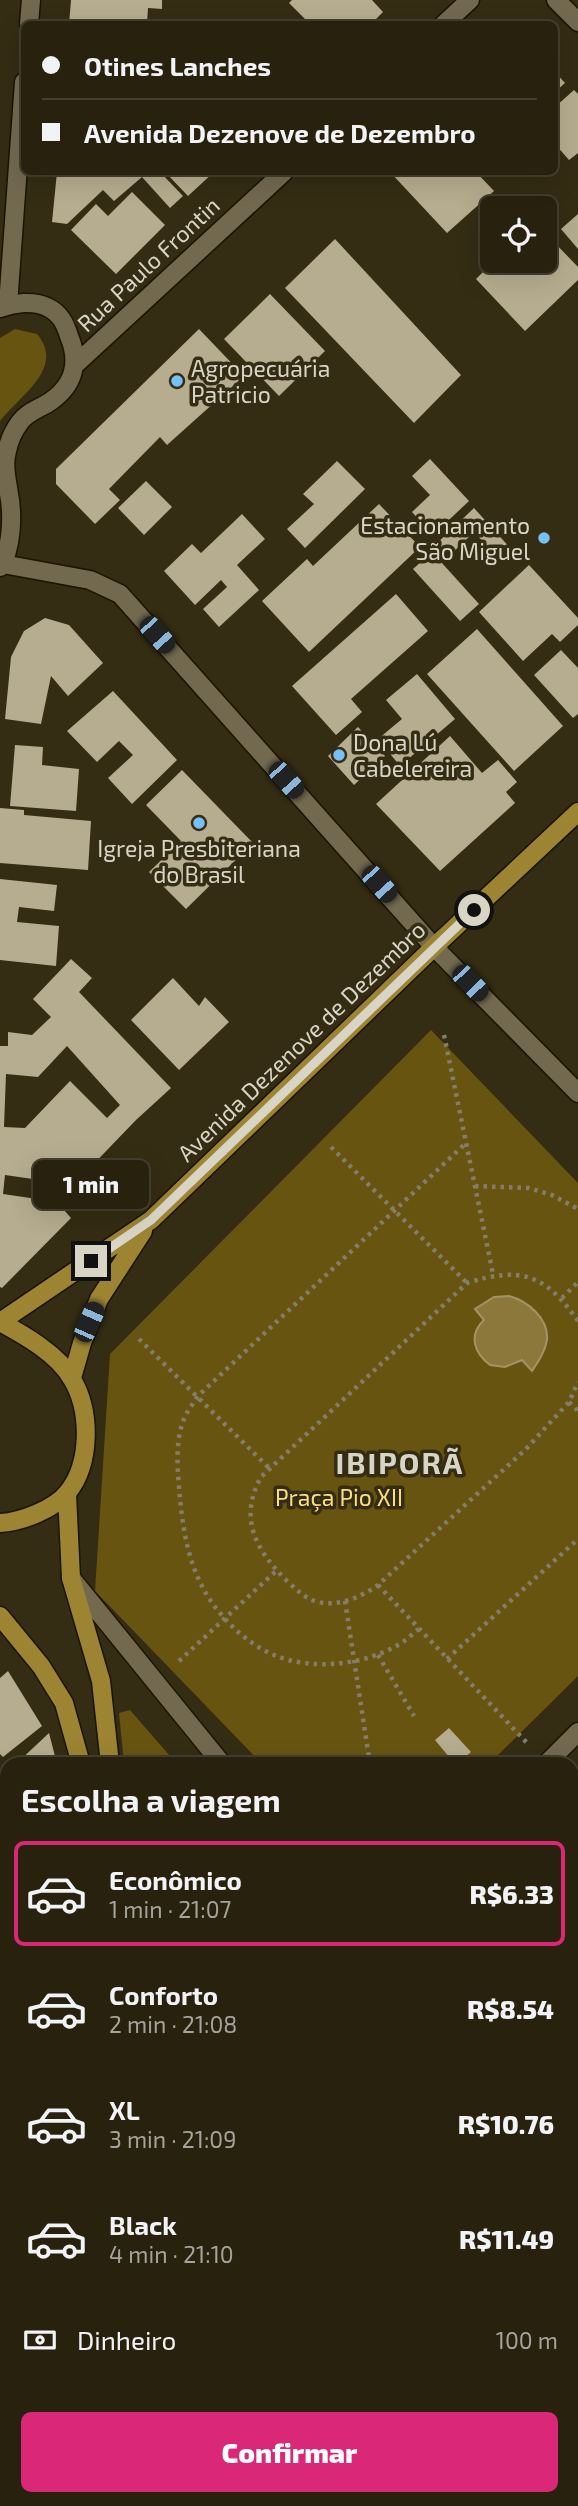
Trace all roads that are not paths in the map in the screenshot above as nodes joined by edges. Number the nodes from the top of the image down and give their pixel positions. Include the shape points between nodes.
1 (31, 0) edge
2 (470, 0) edge
3 (556, 0) edge
4 (29, 21) edge
5 (447, 21) edge
6 (578, 22) edge
7 (21, 116) edge
8 (281, 175) edge
9 (4, 307) edge
10 (76, 364) junction
11 (1, 565) edge
12 (578, 812) edge
13 (434, 947) junction
14 (578, 1093) edge
15 (151, 1220) junction
16 (0, 1322) edge
17 (72, 1378) junction
18 (67, 1494) junction
19 (0, 1523) edge
20 (71, 1578) junction
21 (0, 1616) edge
22 (578, 1732) edge
23 (79, 1757) edge
24 (109, 1757) edge
25 (216, 1757) edge
26 (552, 1757) edge

1 - 4 street
2 - 5 street
3 - 6 street
7 - 9 street
8 - 10 street, Rua Paulo Frontin
9 - 10 street via 27,303 46,306 58,314 65,323
10 - 11 street, Rua Paulo Frontin via 65,390 21,420 11,438 5,470 9,536
11 - 13 street via 90,580 120,594
12 - 13 main road, Avenida Dezenove de Dezembro
13 - 14 street
13 - 15 main road, Avenida Dezenove de Dezembro
15 - 16 main road, Avenida Dezenove de Dezembro
15 - 17 main road, Avenida Dezenove de Dezembro via 99,1299
16 - 17 main road via 39,1344
17 - 18 main road via 83,1410 86,1439 81,1468
18 - 19 main road via 39,1513
18 - 20 main road
20 - 24 main road via 101,1681
20 - 25 street
21 - 23 main road via 64,1703
22 - 26 street

